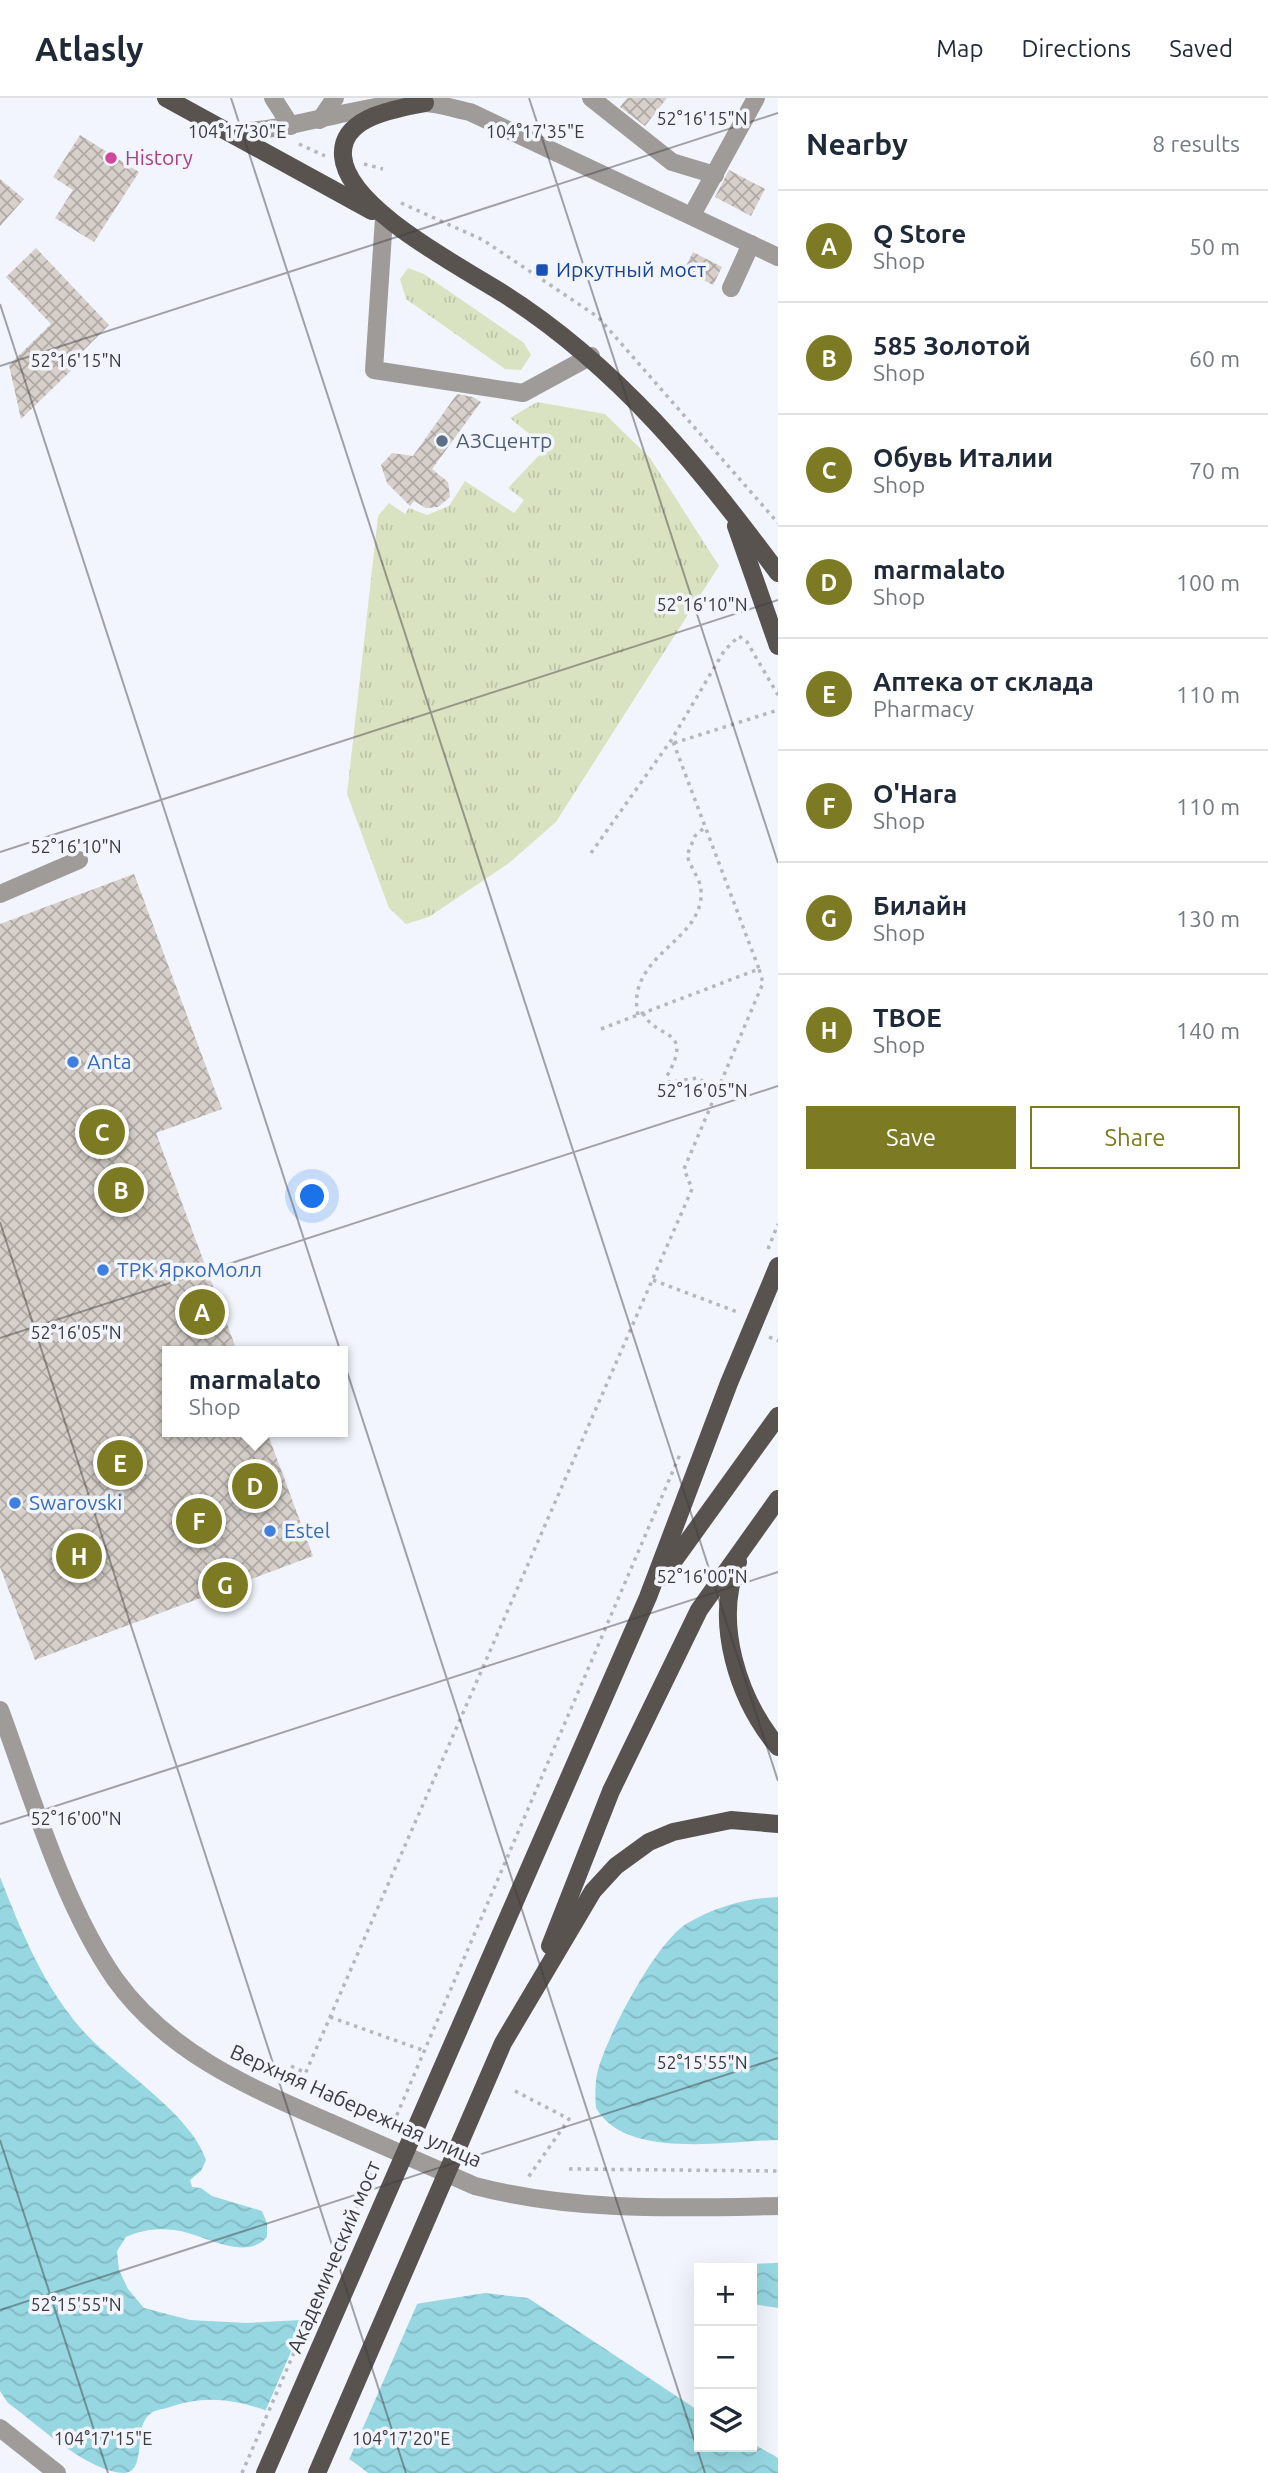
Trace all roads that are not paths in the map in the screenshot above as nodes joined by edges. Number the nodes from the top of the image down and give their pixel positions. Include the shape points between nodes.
1 (166, 98) edge
2 (273, 98) edge
3 (335, 98) edge
4 (592, 98) edge
5 (756, 98) edge
6 (425, 103) junction
7 (320, 120) junction
8 (228, 132) junction
9 (291, 133) junction
10 (715, 175) junction
11 (692, 215) junction
12 (384, 218) junction
13 (751, 244) junction
14 (778, 257) edge
15 (731, 288) dead end
16 (591, 356) junction
17 (729, 507) junction
18 (778, 573) edge
19 (778, 646) edge
20 (79, 860) dead end
21 (0, 894) edge
22 (778, 1266) edge
23 (778, 1416) edge
24 (778, 1499) edge
25 (745, 1546) junction
26 (648, 1597) junction
27 (0, 1710) edge
28 (778, 1747) edge
29 (778, 1824) edge
30 (532, 1991) junction
31 (778, 2206) edge
32 (0, 2428) edge
33 (57, 2473) edge
34 (265, 2473) edge
35 (317, 2473) edge

1 - 8 main road
2 - 9 street
3 - 7 street
4 - 10 street via 672,162
5 - 10 street
6 - 7 street via 383,106
6 - 11 street via 470,113
6 - 12 main road via 368,119 344,144 342,156 349,178
7 - 9 street
8 - 9 street
8 - 12 main road
10 - 11 street
11 - 13 street
12 - 16 main road
12 - 16 street via 374,370 523,393
13 - 14 street
13 - 15 street
16 - 17 main road
17 - 18 main road
17 - 19 main road
20 - 21 street
22 - 26 main road
23 - 26 main road
24 - 25 main road
25 - 28 main road via 730,1587 733,1651 751,1707
25 - 30 main road via 699,1610 648,1712 611,1791
26 - 34 main road, Академический мост
27 - 31 street, Верхняя Набережная улица via 70,1895 116,1979 161,2029 198,2058 292,2106 475,2186 582,2205
29 - 30 main road via 712,1822 649,1842 593,1891
30 - 35 main road via 503,2043
32 - 33 street

